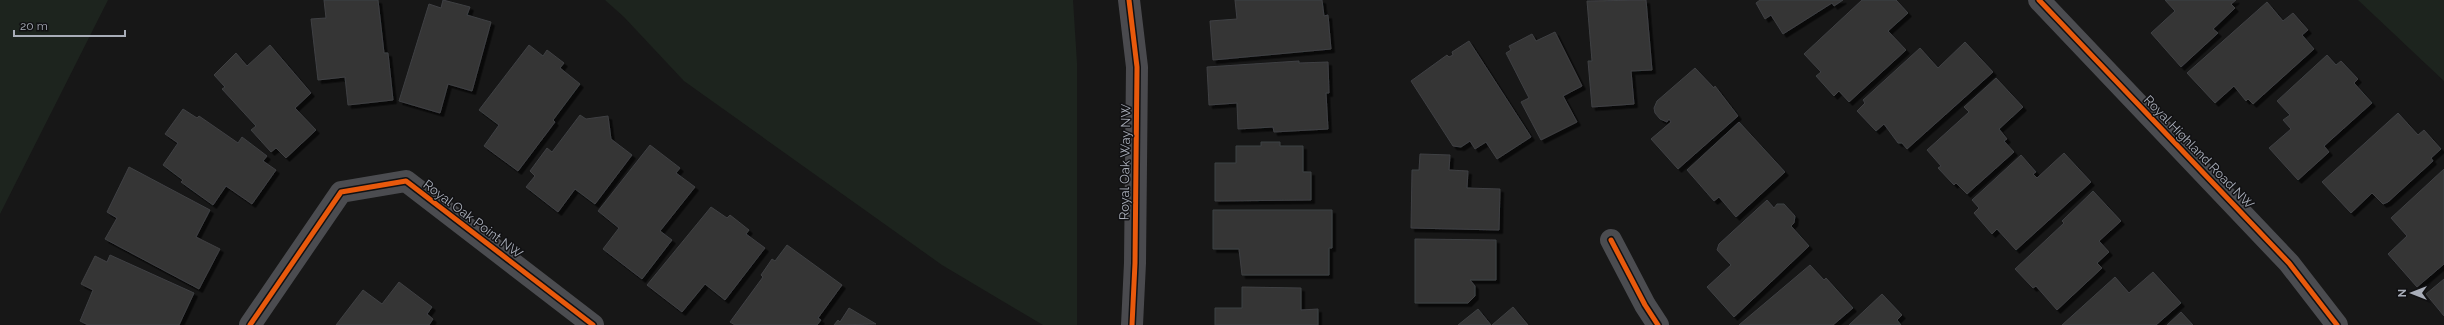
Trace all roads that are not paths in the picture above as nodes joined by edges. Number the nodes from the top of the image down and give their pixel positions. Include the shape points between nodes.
1 (1129, 0) edge
2 (2039, 0) edge
3 (1611, 240) dead end
4 (250, 325) edge
5 (593, 325) edge
6 (1132, 325) edge
7 (1658, 325) edge
8 (2337, 325) edge

1 - 6 street, Royal Oak Way NW via 1137,66
2 - 8 street, Royal Highland Road NW via 2289,263
3 - 7 street
4 - 5 street, Royal Oak Point NW via 341,192 406,181

